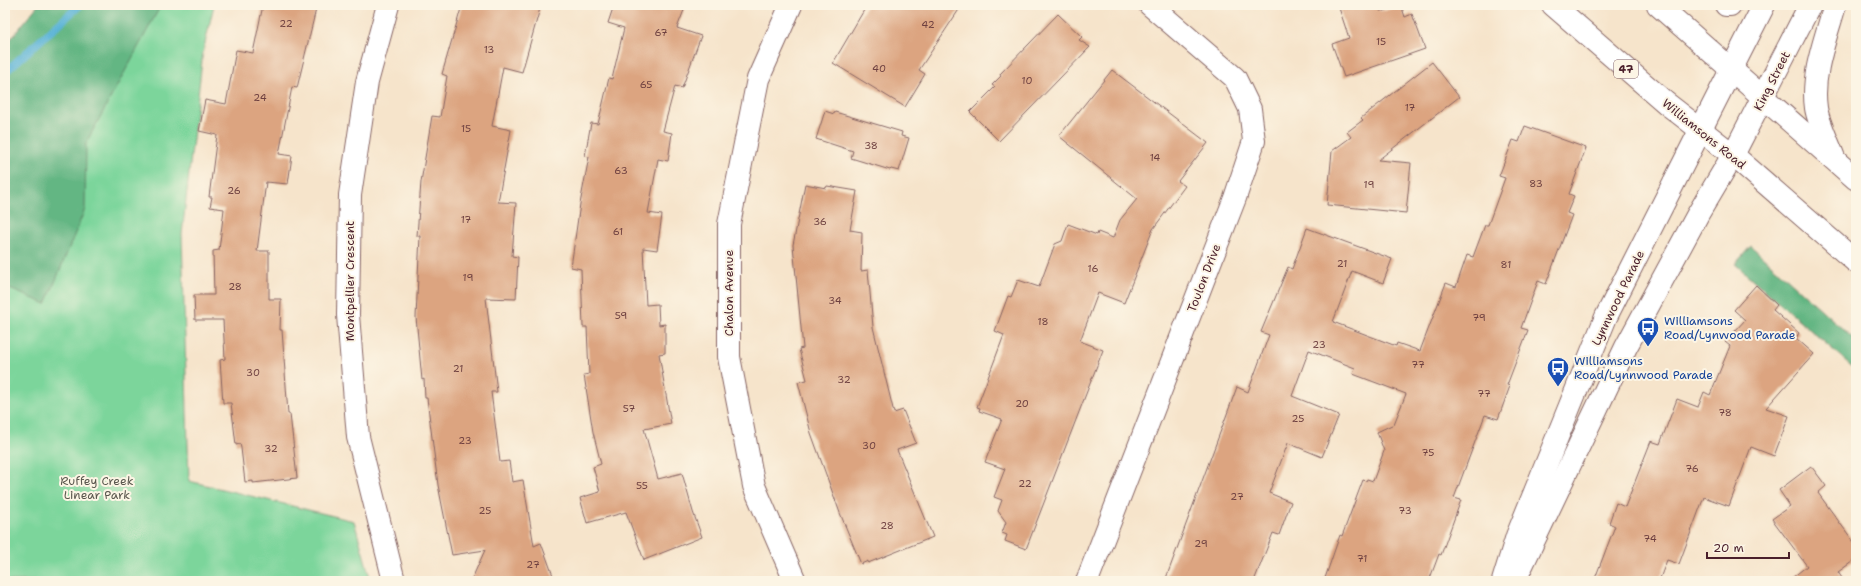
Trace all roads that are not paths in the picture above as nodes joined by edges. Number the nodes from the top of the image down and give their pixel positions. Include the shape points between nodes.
1 (388, 5) edge
2 (791, 5) edge
3 (1150, 5) edge
4 (1554, 5) edge
5 (1658, 5) edge
6 (1726, 5) edge
7 (1730, 5) edge
8 (1764, 5) edge
9 (1810, 5) edge
10 (1835, 5) edge
11 (1731, 68) junction
12 (1764, 97) junction
13 (1700, 131) junction
14 (1733, 155) junction
15 (1834, 159) junction
16 (1856, 179) edge
17 (1856, 262) edge
18 (394, 581) edge
19 (795, 581) edge
20 (1087, 581) edge
21 (1503, 581) edge
22 (1514, 581) edge

1 - 18 main road, Montpellier Crescent via 367,82 350,195 348,315 358,437
2 - 19 main road, Chalon Avenue via 758,79 729,224 729,357 754,486
3 - 20 main road, Toulon Drive via 1235,78 1250,109 1254,141 1235,198
4 - 13 main road, Williamsons Road / 47
5 - 11 main road
6 - 7 main road
8 - 11 main road
9 - 12 main road, King Street
10 - 15 main road via 1820,58 1816,109
11 - 12 main road
11 - 13 main road
12 - 14 main road, King Street
12 - 15 main road
13 - 14 main road, Williamsons Road / 47
13 - 21 main road, Lynnwood Parade via 1606,317 1517,536
14 - 17 main road, Williamsons Road / 47
14 - 22 main road via 1626,347
15 - 16 main road

